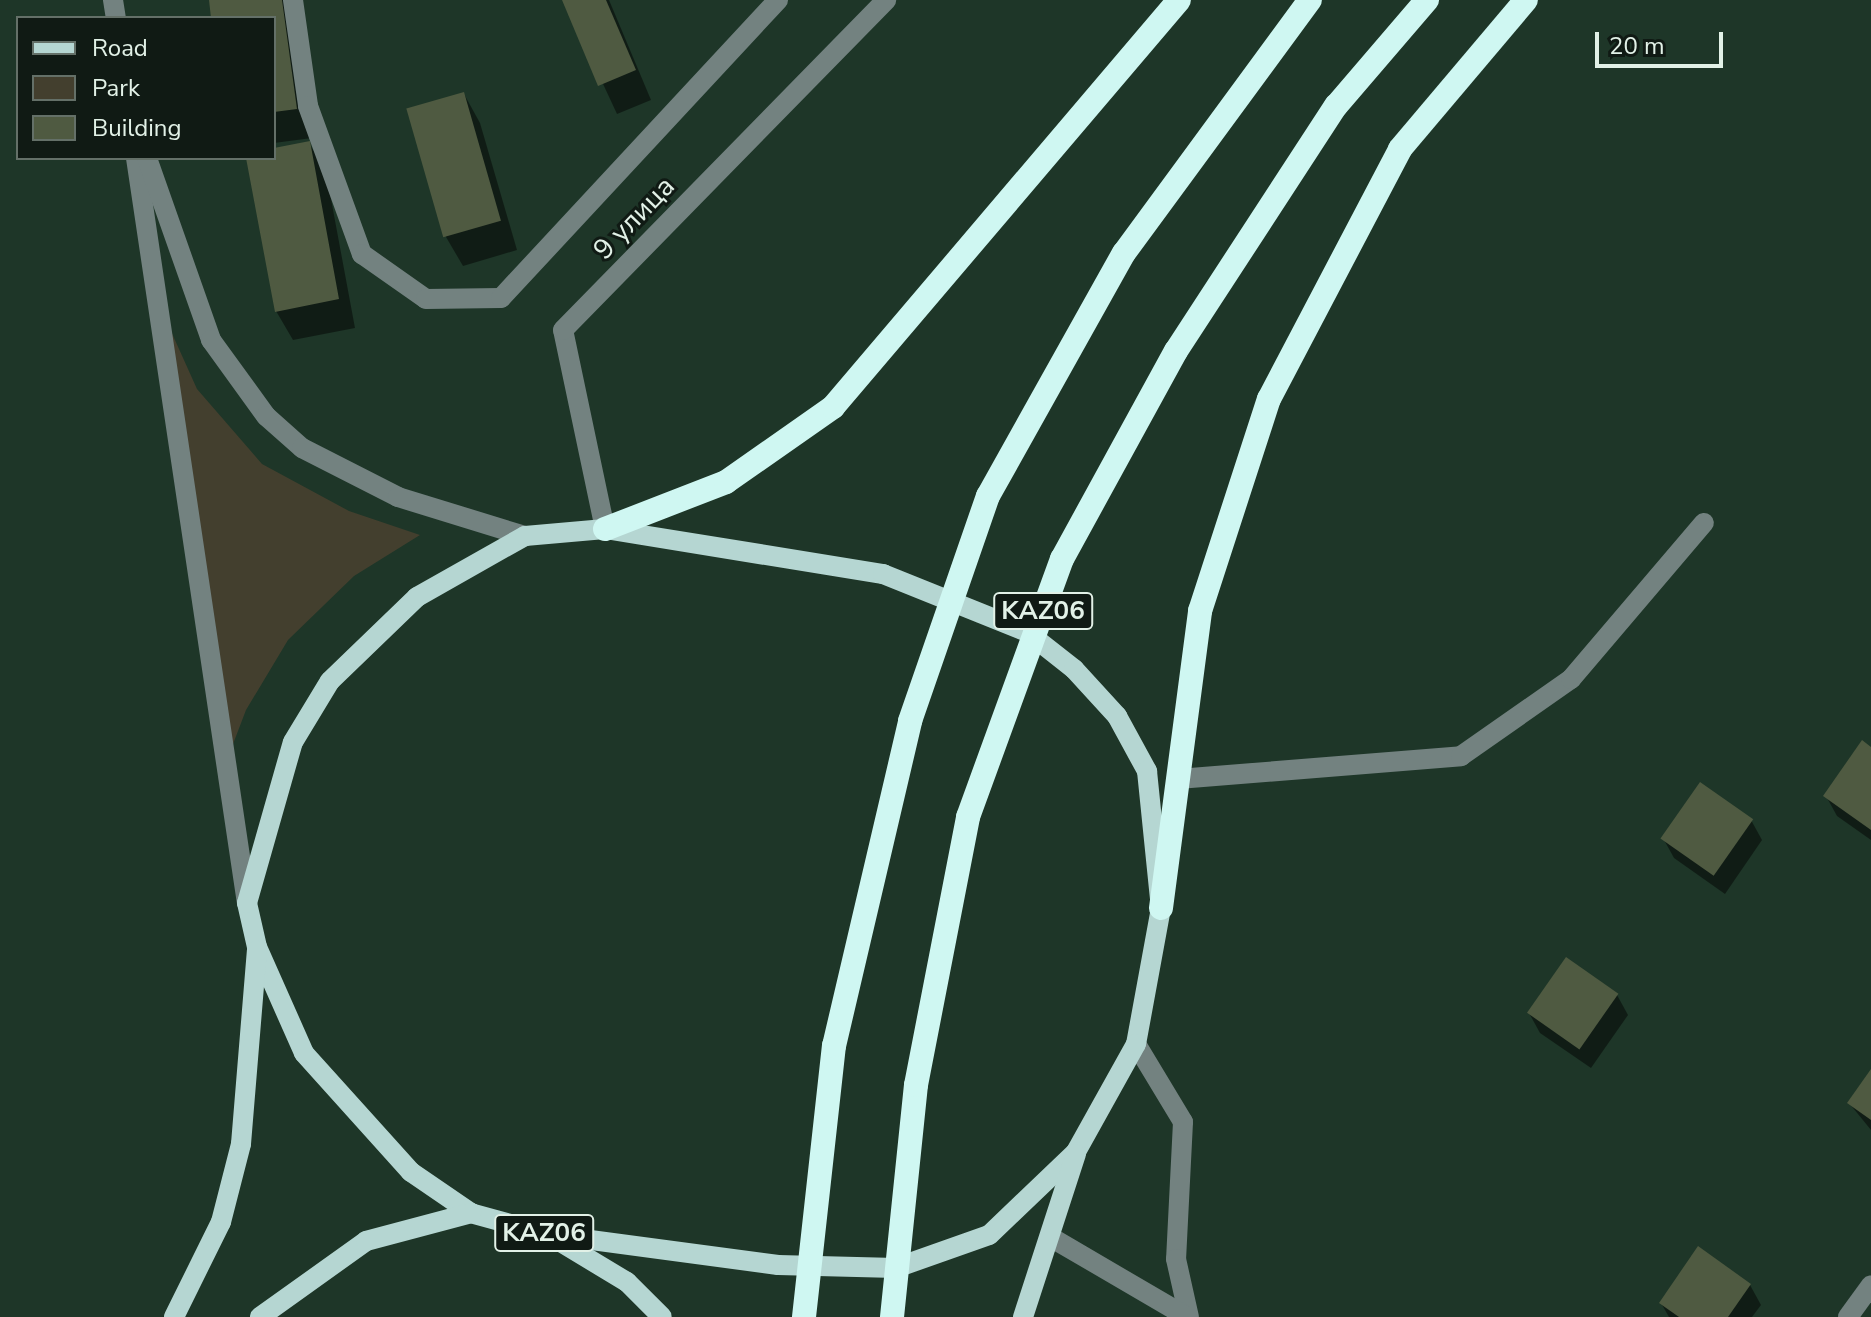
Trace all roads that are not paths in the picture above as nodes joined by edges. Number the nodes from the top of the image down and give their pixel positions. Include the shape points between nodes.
1 (293, 0) edge
2 (778, 0) edge
3 (886, 0) edge
4 (1179, 0) edge
5 (1310, 0) edge
6 (1427, 0) edge
7 (1526, 0) edge
8 (136, 160) edge
9 (148, 160) edge
10 (1704, 523) dead end
11 (605, 529) junction
12 (525, 536) junction
13 (1178, 779) junction
14 (247, 903) junction
15 (1161, 908) junction
16 (257, 947) junction
17 (1136, 1044) junction
18 (1076, 1152) junction
19 (471, 1213) junction
20 (547, 1234) junction
21 (1052, 1238) junction
22 (1871, 1285) edge
23 (174, 1317) edge
24 (260, 1317) edge
25 (662, 1317) edge
26 (804, 1317) edge
27 (892, 1317) edge
28 (1023, 1317) edge
29 (1188, 1317) edge
30 (1848, 1317) edge

1 - 2 street via 308,106 362,254 426,299 501,298
3 - 11 street, 9 улица via 563,330
4 - 11 highway, KАZ06 via 833,407 726,482
5 - 26 highway, KАZ06 via 1124,253 988,496 910,721 834,1046
6 - 27 highway, KАZ06 via 1336,106 1176,351 1062,559 968,817 916,1085
7 - 13 highway, KАZ06 via 1400,149 1269,399 1200,611
8 - 14 street
9 - 12 street via 211,340 266,416 302,448 398,497
10 - 13 street via 1571,679 1461,756
11 - 12 main road, KАZ06
11 - 15 main road, KАZ06 via 883,574 1027,632 1074,669 1117,716 1147,771
12 - 14 main road, KАZ06 via 417,597 330,681 293,742
13 - 15 highway, KАZ06
14 - 16 main road, KАZ06
15 - 17 main road, KАZ06
16 - 19 main road, KАZ06 via 304,1053 411,1172
16 - 23 main road, KАZ06 via 241,1144 221,1222
17 - 18 main road, KАZ06
17 - 29 street via 1183,1122 1176,1259
18 - 20 main road, KАZ06 via 989,1235 896,1268 778,1265
18 - 21 main road
19 - 20 main road, KАZ06
19 - 24 main road, KАZ06 via 366,1241
20 - 25 main road via 627,1282
21 - 28 main road
21 - 29 street
22 - 30 street

